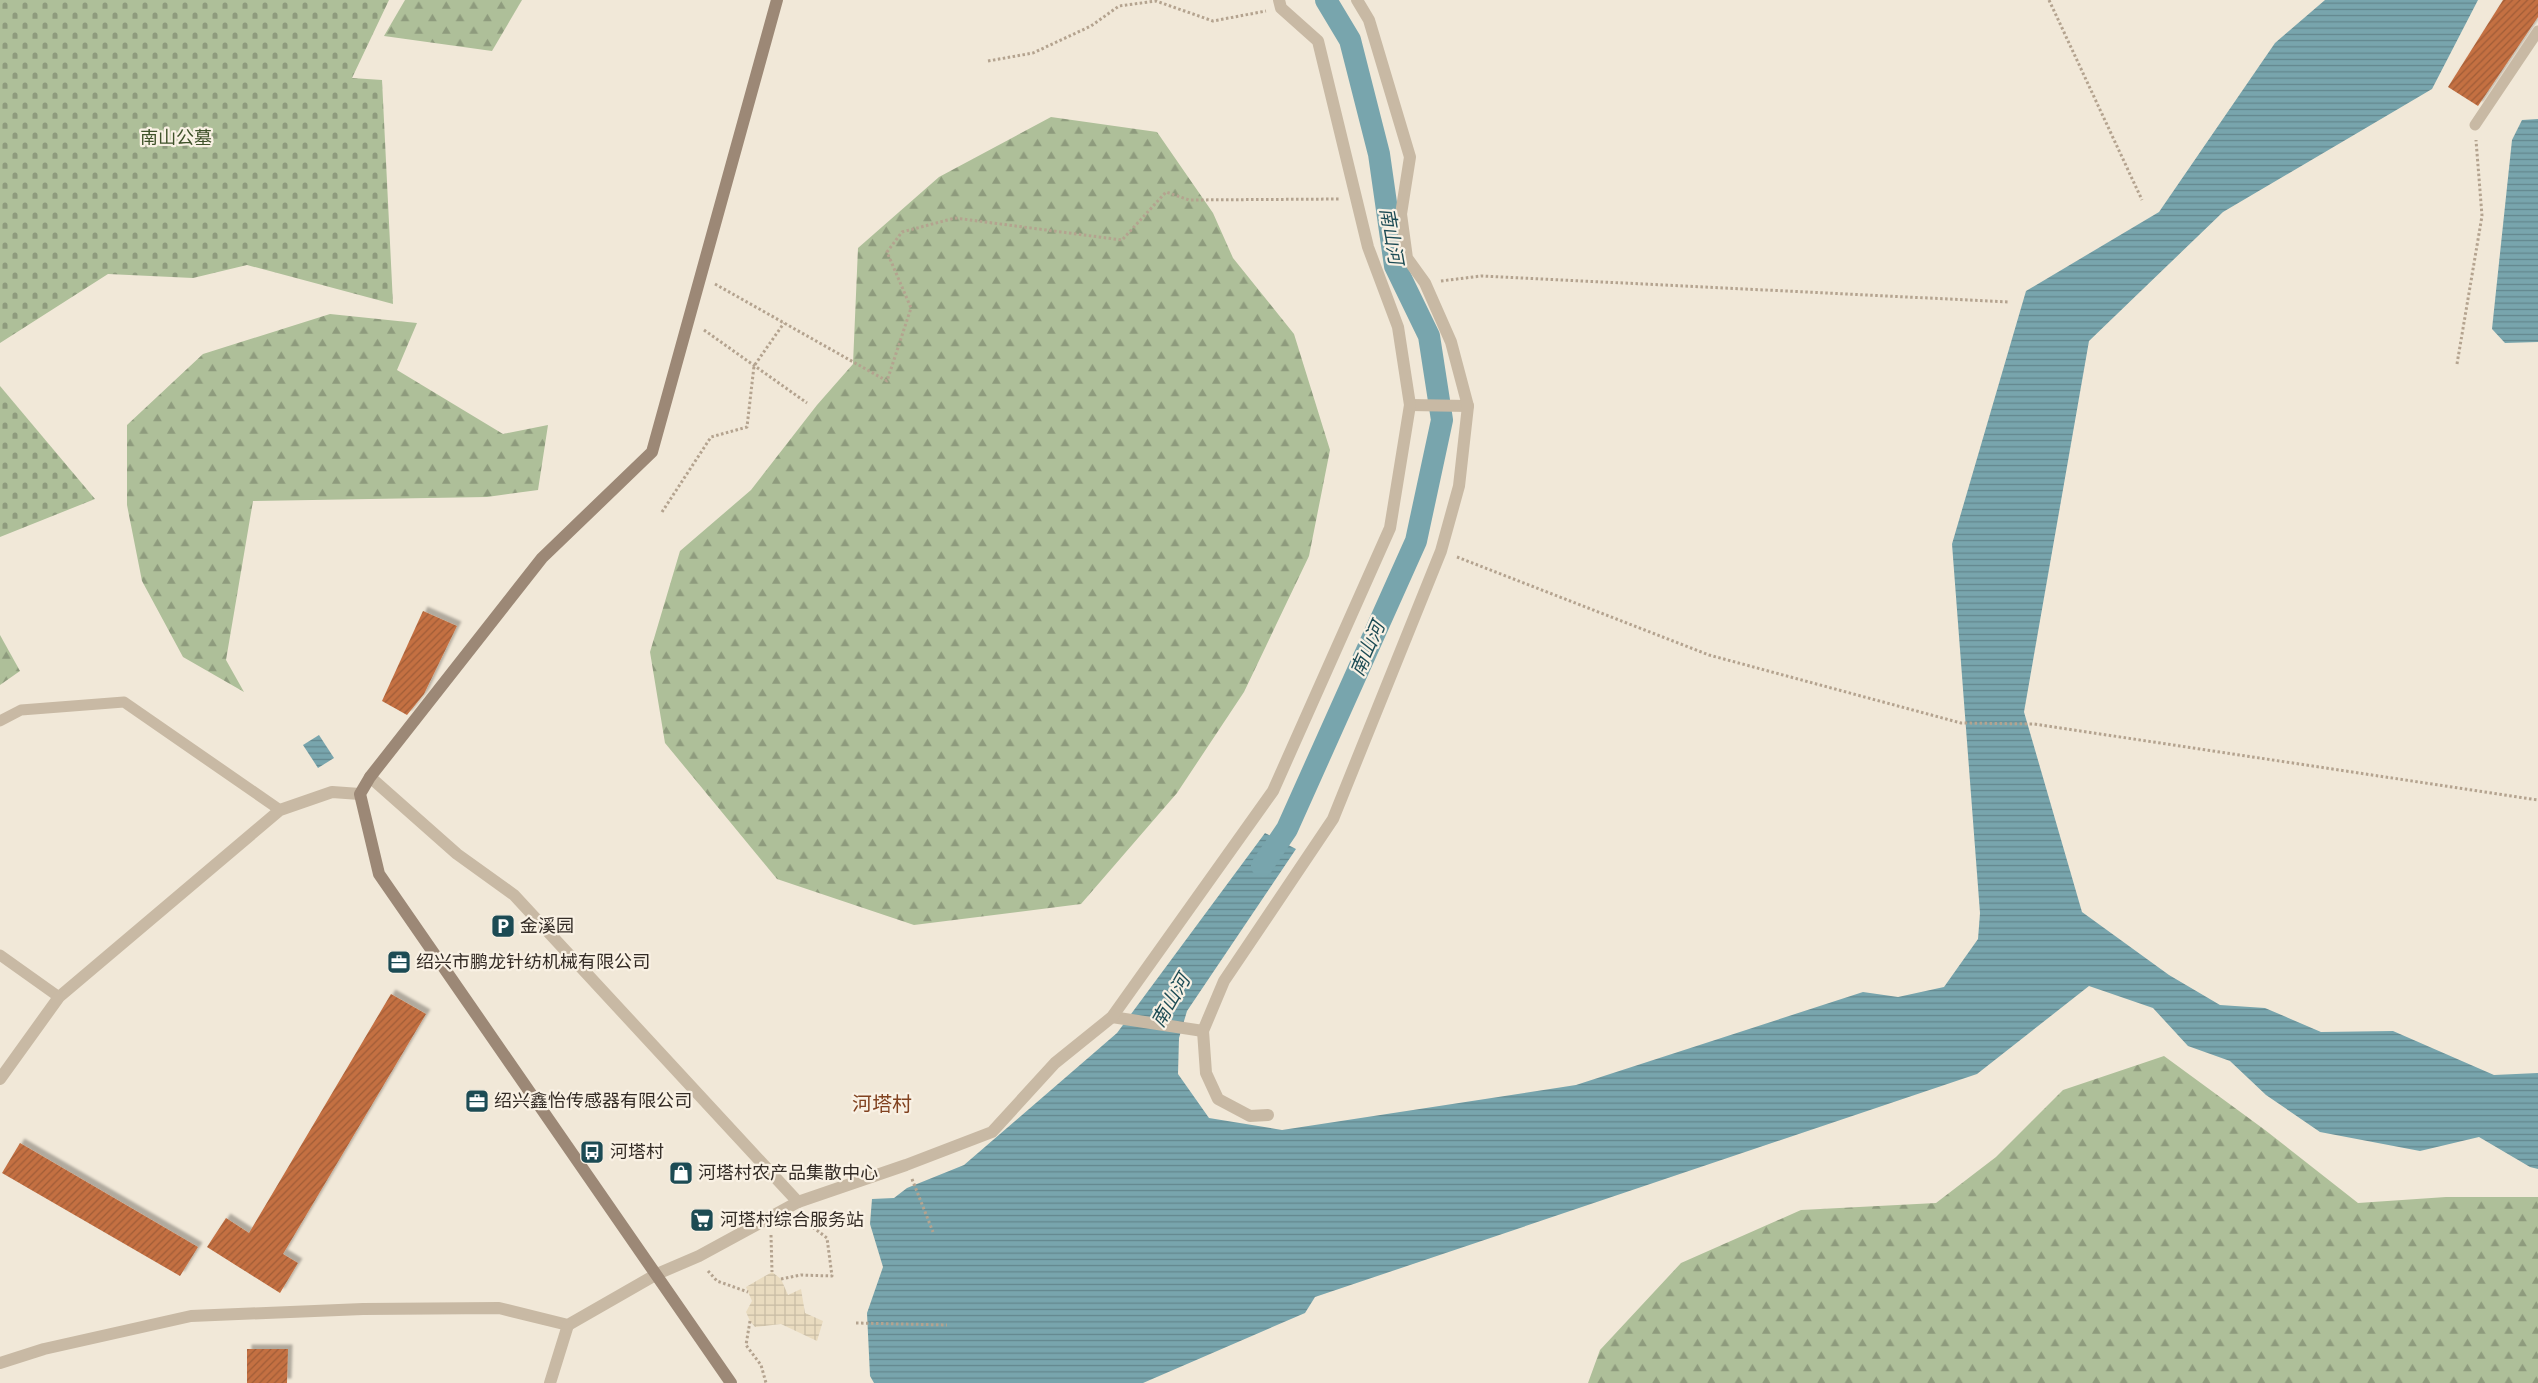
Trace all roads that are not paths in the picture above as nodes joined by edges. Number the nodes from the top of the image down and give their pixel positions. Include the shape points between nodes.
1 (777, 0) edge
2 (1358, 0) edge
3 (1280, 4) edge
4 (2538, 31) edge
5 (2475, 124) road end
6 (1410, 404) junction
7 (1468, 406) junction
8 (0, 721) edge
9 (370, 777) junction
10 (360, 794) junction
11 (280, 810) junction
12 (0, 956) edge
13 (58, 997) junction
14 (1112, 1017) junction
15 (1204, 1030) junction
16 (0, 1078) edge
17 (1268, 1115) dead end
18 (793, 1205) junction
19 (657, 1274) junction
20 (568, 1325) junction
21 (0, 1363) edge
22 (550, 1383) edge
23 (731, 1383) edge

1 - 9 street via 652,452 542,558
2 - 7 street via 1370,20 1410,157 1401,214 1407,258 1426,283 1451,342
3 - 6 street via 1318,41 1368,247 1398,327
4 - 5 lane
6 - 7 street
6 - 14 street via 1390,528 1274,791
7 - 15 street via 1459,486 1441,551 1333,818 1224,981
8 - 11 lane via 21,710 124,702
9 - 10 street
9 - 18 street via 457,854 514,895
10 - 11 street via 332,792
10 - 19 street via 379,874
11 - 13 street
12 - 13 lane
13 - 16 street
14 - 15 street
14 - 18 street via 1055,1063 992,1132
15 - 17 street via 1206,1073 1218,1099 1250,1116
18 - 19 street via 699,1256
19 - 20 street
19 - 23 street
20 - 21 street via 499,1308 363,1309 190,1316 44,1349
20 - 22 street

